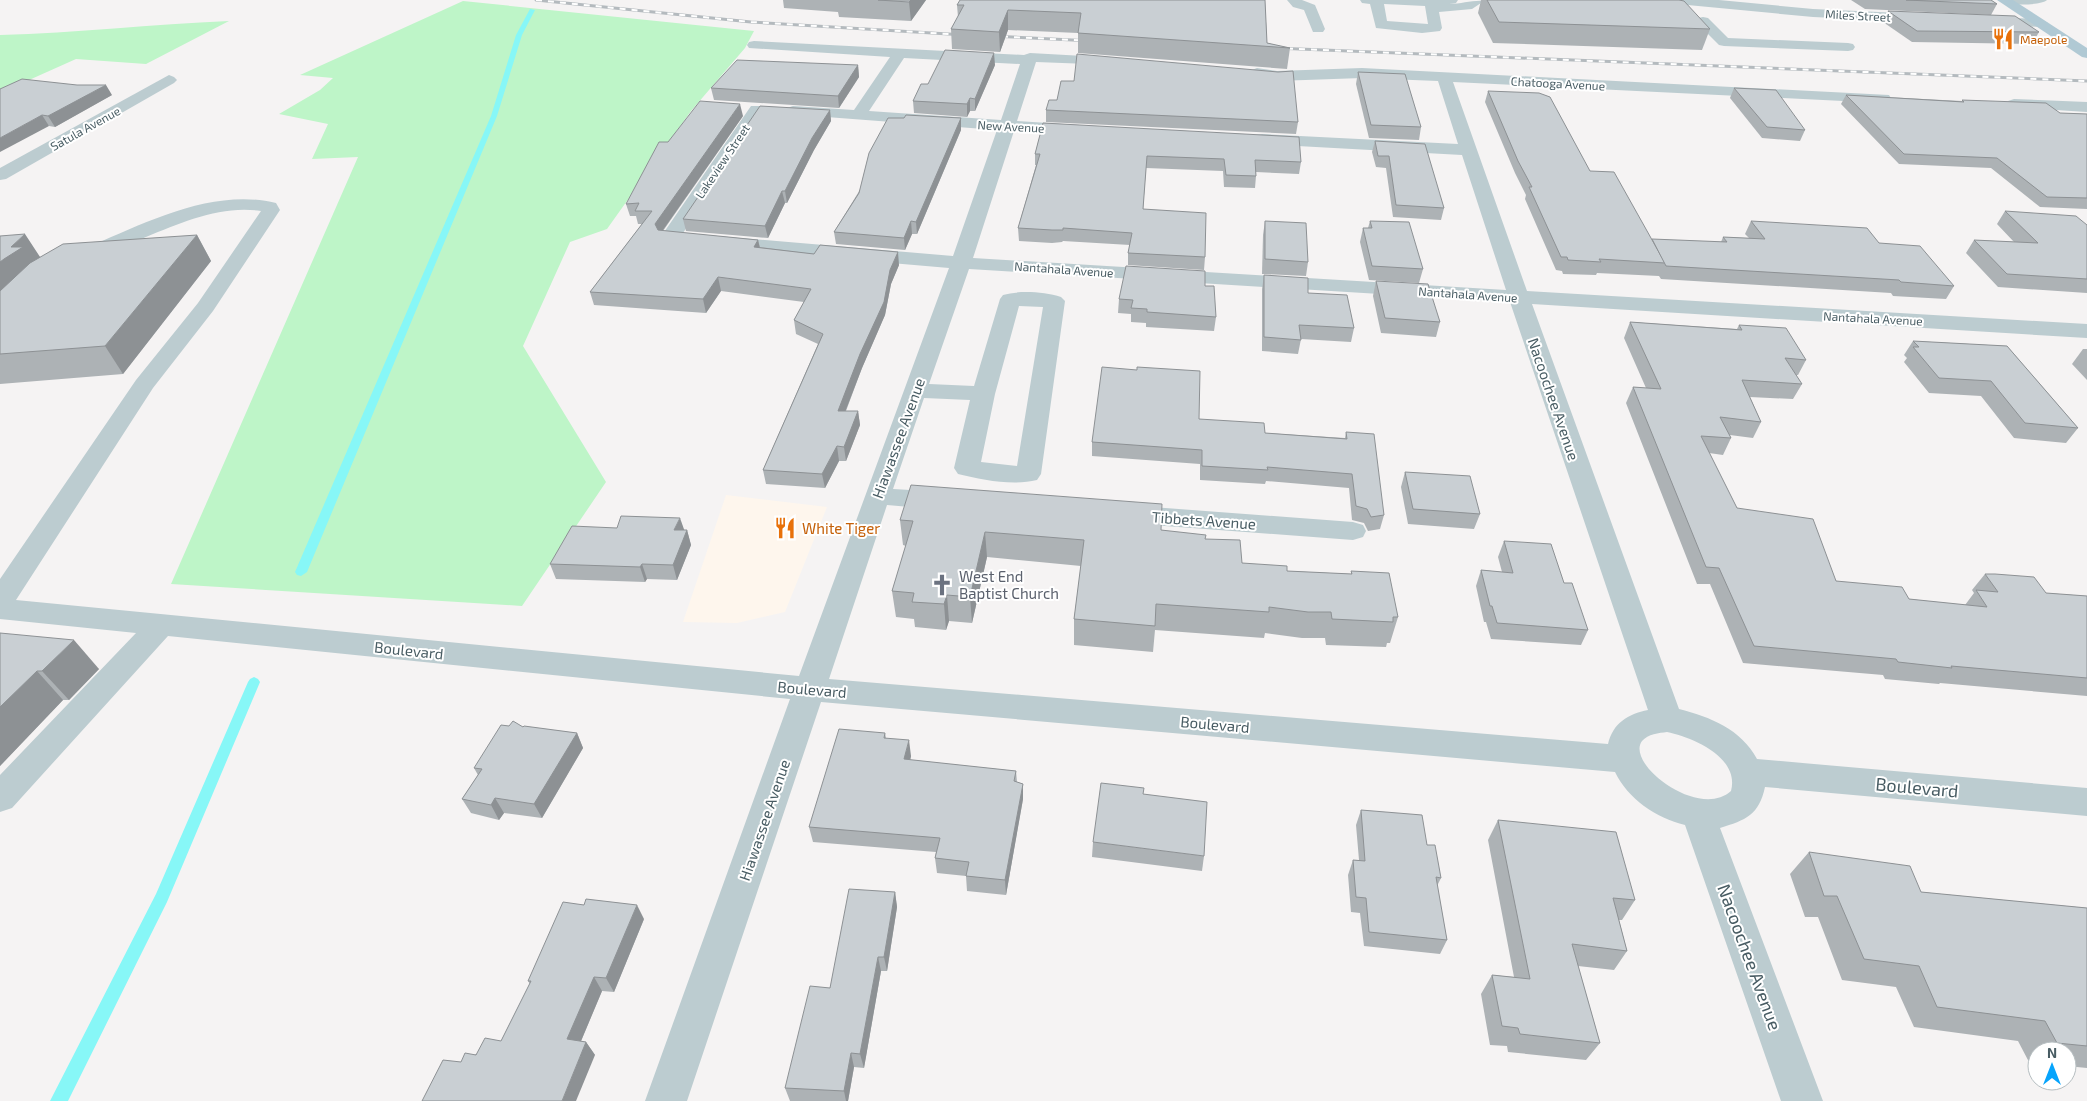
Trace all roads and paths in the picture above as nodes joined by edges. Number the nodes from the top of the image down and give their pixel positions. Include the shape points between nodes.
1 (1294, 0) edge
2 (1367, 0) edge
3 (1376, 0) edge
4 (1451, 0) edge
5 (1475, 0) edge
6 (1677, 0) edge
7 (2004, 0) edge
8 (2040, 0) edge
9 (1432, 5) junction
10 (1813, 13) junction
11 (1689, 18) edge
12 (1936, 19) edge
13 (1703, 21) junction
14 (1973, 21) edge
15 (1722, 22) dead end
16 (2041, 23) junction
17 (1788, 24) dead end
18 (1318, 29) dead end
19 (1828, 29) junction
20 (754, 45) dead end
21 (900, 53) junction
22 (2087, 54) edge
23 (1029, 58) junction
24 (1128, 62) edge
25 (1241, 71) edge
26 (1444, 77) junction
27 (169, 80) dead end
28 (1899, 99) edge
29 (1998, 103) edge
30 (2087, 107) edge
31 (748, 108) joint
32 (858, 116) junction
33 (1005, 126) junction
34 (1090, 130) edge
35 (1249, 139) edge
36 (1467, 150) junction
37 (0, 175) edge
38 (670, 238) joint
39 (961, 263) junction
40 (69, 267) edge
41 (1518, 297) junction
42 (2087, 331) edge
43 (915, 390) junction
44 (983, 394) junction
45 (877, 496) junction
46 (967, 503) edge
47 (1101, 512) edge
48 (1353, 531) dead end
49 (4, 612) edge
50 (161, 625) junction
51 (809, 689) junction
52 (1667, 719) junction
53 (1624, 759) junction
54 (1747, 772) junction
55 (0, 798) edge
56 (2087, 802) edge
57 (1698, 814) junction
58 (666, 1101) edge
59 (1802, 1101) edge

1 - 18 street via 1310,8
2 - 3 street
3 - 9 street
3 - 9 street via 1381,26 1392,28 1436,28
4 - 9 street
5 - 9 street via 1473,4 1455,8
6 - 10 street, Miles Street
7 - 8 street
7 - 16 main road
10 - 12 street, Miles Street
10 - 19 street
11 - 13 street
13 - 15 street
13 - 19 street via 1724,42 1848,47
14 - 16 street
16 - 22 main road
17 - 19 street
20 - 21 street
21 - 23 street
21 - 32 street
23 - 24 street
23 - 33 street, Hiawassee Avenue
25 - 26 street, Chatooga Avenue via 1277,76 1362,73
26 - 28 street, Chatooga Avenue
26 - 36 street, Nacoochee Avenue
27 - 37 street, Satula Avenue
29 - 30 street
31 - 32 street, New Avenue
31 - 38 street, Lakeview Street
32 - 33 street, New Avenue
33 - 34 street, New Avenue
33 - 39 street, Hiawassee Avenue
35 - 36 street
36 - 41 street, Nacoochee Avenue
38 - 39 street, Nantahala Avenue
39 - 41 street, Nantahala Avenue
39 - 43 street, Hiawassee Avenue
40 - 49 street via 92,253 208,209 261,205 269,206 271,210 206,306 144,385
41 - 42 street, Nantahala Avenue
41 - 52 street, Nacoochee Avenue
43 - 44 street
43 - 45 street, Hiawassee Avenue
44 - 44 street via 966,468 999,473 1026,486 1054,301 1010,299
45 - 46 street
45 - 51 street, Hiawassee Avenue
47 - 48 street, Tibbets Avenue
49 - 50 street, Boulevard
50 - 51 street, Boulevard
50 - 55 street
51 - 53 street, Boulevard
51 - 58 street, Hiawassee Avenue
52 - 53 street via 1649,720 1633,728 1624,742
52 - 54 street via 1694,725 1717,737 1736,754
53 - 57 street via 1634,777 1651,794 1674,807
54 - 56 street, Boulevard
54 - 57 street via 1750,791 1741,806 1723,814
57 - 59 street, Nacoochee Avenue

